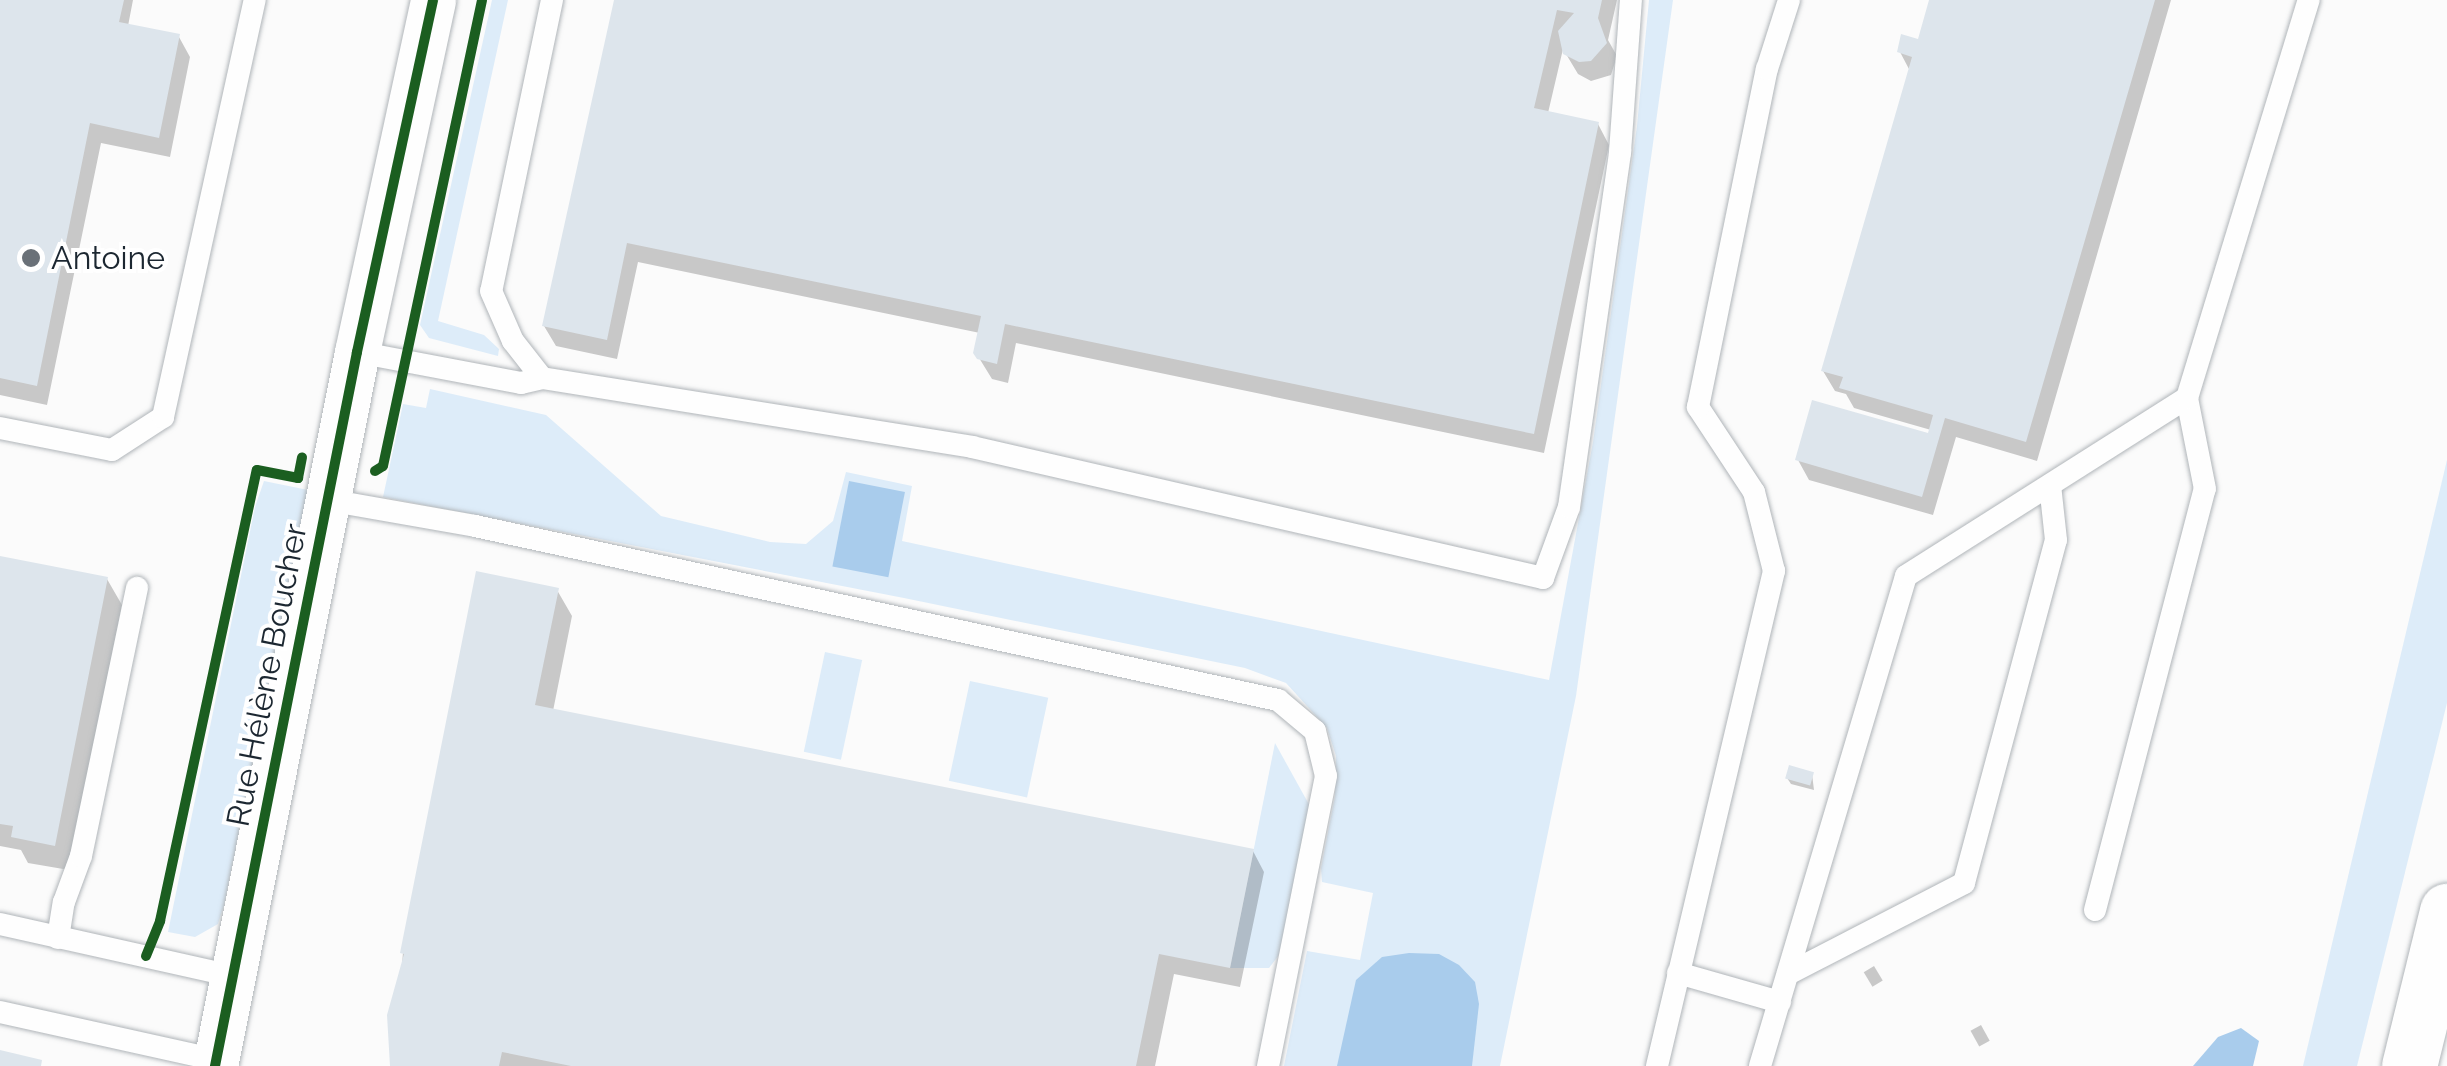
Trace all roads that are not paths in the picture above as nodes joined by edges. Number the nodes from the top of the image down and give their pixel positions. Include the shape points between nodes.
1 (256, 0) edge
2 (434, 0) edge
3 (552, 0) edge
4 (1631, 0) edge
5 (1790, 0) edge
6 (2309, 0) edge
7 (357, 352) junction
8 (542, 378) junction
9 (2186, 398) junction
10 (0, 428) edge
11 (2050, 485) junction
12 (328, 500) junction
13 (137, 588) dead end
14 (2094, 910) dead end
15 (2447, 911) edge
16 (0, 924) edge
17 (58, 938) junction
18 (1678, 972) junction
19 (1788, 974) junction
20 (233, 976) junction
21 (1780, 1002) junction
22 (0, 1012) edge
23 (215, 1063) edge
24 (1268, 1066) edge
25 (1657, 1066) edge
26 (1760, 1066) edge
27 (2409, 1066) edge

1 - 10 lane via 163,416 112,450
2 - 7 street, Rue Hélène Boucher
3 - 8 lane via 491,291 513,341
4 - 8 lane via 1620,152 1572,487 1543,578 972,446
5 - 18 lane via 1767,69 1698,407 1754,492 1774,571
6 - 9 lane
7 - 8 lane via 521,383
7 - 12 street, Rue Hélène Boucher
9 - 11 lane
9 - 14 lane via 2205,489
11 - 19 lane via 1906,576
11 - 19 lane via 2056,540 1964,884
12 - 20 street, Rue Hélène Boucher
12 - 24 lane via 1278,700 1315,730 1326,776
13 - 17 lane
15 - 27 highway
16 - 17 lane
17 - 20 lane
18 - 21 lane
18 - 25 lane
19 - 21 lane
20 - 23 street, Rue Hélène Boucher
21 - 26 lane
22 - 23 lane

